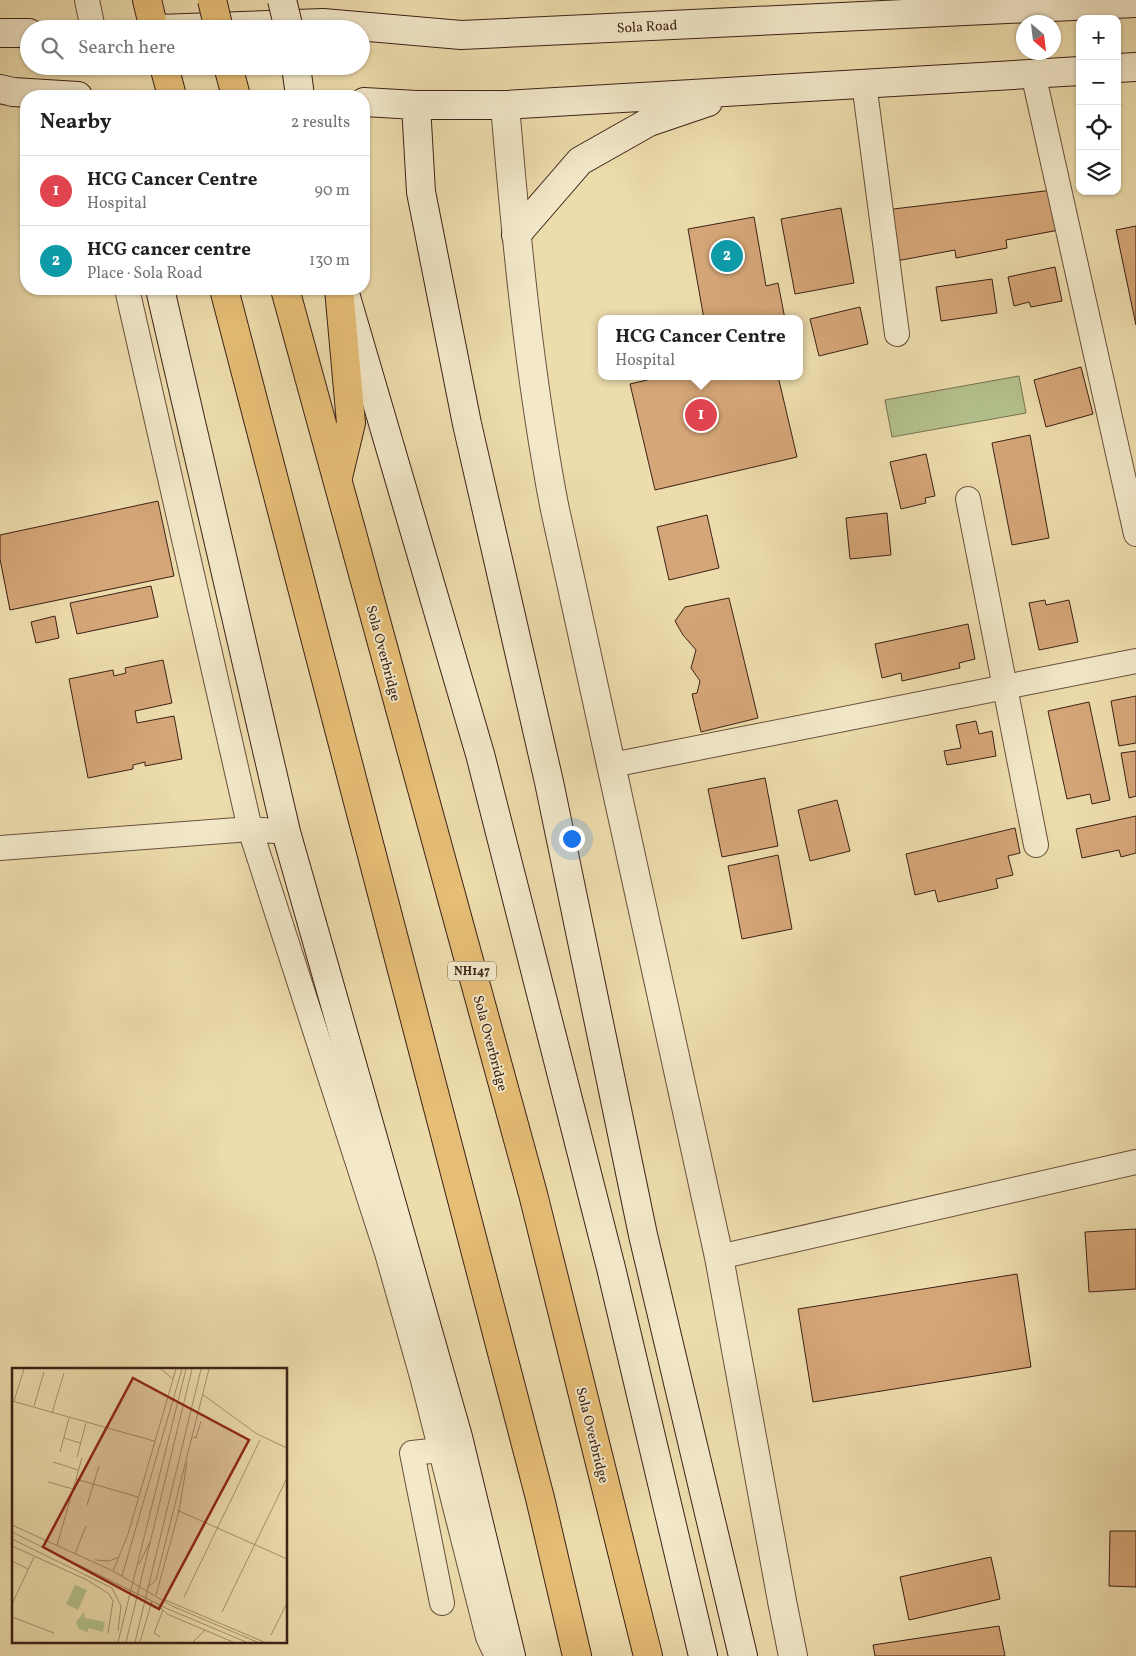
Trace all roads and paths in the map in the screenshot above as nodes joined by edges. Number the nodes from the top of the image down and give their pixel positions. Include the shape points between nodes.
1 (87, 0) edge
2 (147, 0) edge
3 (212, 0) edge
4 (282, 0) edge
5 (1136, 2) edge
6 (0, 20) edge
7 (91, 20) edge
8 (153, 20) edge
9 (217, 20) edge
10 (287, 20) edge
11 (370, 26) edge
12 (20, 28) edge
13 (20, 33) edge
14 (0, 34) edge
15 (1136, 67) edge
16 (1121, 68) edge
17 (1076, 71) edge
18 (1033, 74) junction
19 (166, 75) edge
20 (230, 75) edge
21 (297, 75) edge
22 (864, 83) junction
23 (170, 90) edge
24 (234, 90) edge
25 (299, 90) edge
26 (740, 91) junction
27 (4, 92) edge
28 (20, 93) edge
29 (370, 102) edge
30 (416, 105) junction
31 (505, 105) junction
32 (516, 235) junction
33 (128, 295) edge
34 (161, 295) edge
35 (226, 295) edge
36 (287, 295) edge
37 (340, 295) edge
38 (346, 295) edge
39 (897, 334) dead end
40 (337, 480) junction
41 (968, 499) dead end
42 (1136, 534) edge
43 (1136, 661) edge
44 (1005, 687) junction
45 (612, 765) junction
46 (250, 829) junction
47 (286, 832) junction
48 (1036, 845) dead end
49 (0, 848) edge
50 (1136, 1162) edge
51 (719, 1257) junction
52 (449, 1444) junction
53 (442, 1603) dead end
54 (702, 1655) edge
55 (498, 1656) edge
56 (511, 1656) edge
57 (577, 1656) edge
58 (648, 1656) edge
59 (743, 1656) edge
60 (793, 1656) edge

1 - 7 street
2 - 8 highway
3 - 9 highway, bridge
4 - 10 main road, bridge
5 - 11 main road, Sola Road via 461,35
6 - 12 street
13 - 14 main road
15 - 16 main road
17 - 18 main road
18 - 22 main road
18 - 42 street
19 - 23 highway
20 - 24 highway
21 - 25 main road
22 - 26 main road
22 - 39 street
26 - 31 main road
26 - 32 main road via 649,122 580,161
27 - 28 main road
29 - 30 main road
30 - 31 main road
30 - 59 main road via 421,192 467,424 549,782 643,1235
31 - 32 main road
32 - 45 main road via 542,442
33 - 46 street
34 - 47 main road
35 - 57 highway via 540,1498
36 - 40 highway, Sola Overbridge / NH147
37 - 40 highway via 352,424
38 - 54 main road via 480,754 610,1268
40 - 58 highway, Sola Overbridge / NH147 via 533,1194
41 - 44 street
43 - 44 street
44 - 45 street
44 - 48 street
45 - 51 main road
46 - 47 street
46 - 49 street
46 - 52 street via 387,1253 423,1380
47 - 52 main road
50 - 51 street
51 - 60 main road
52 - 53 street via 412,1454
52 - 55 street via 488,1637
52 - 56 main road

